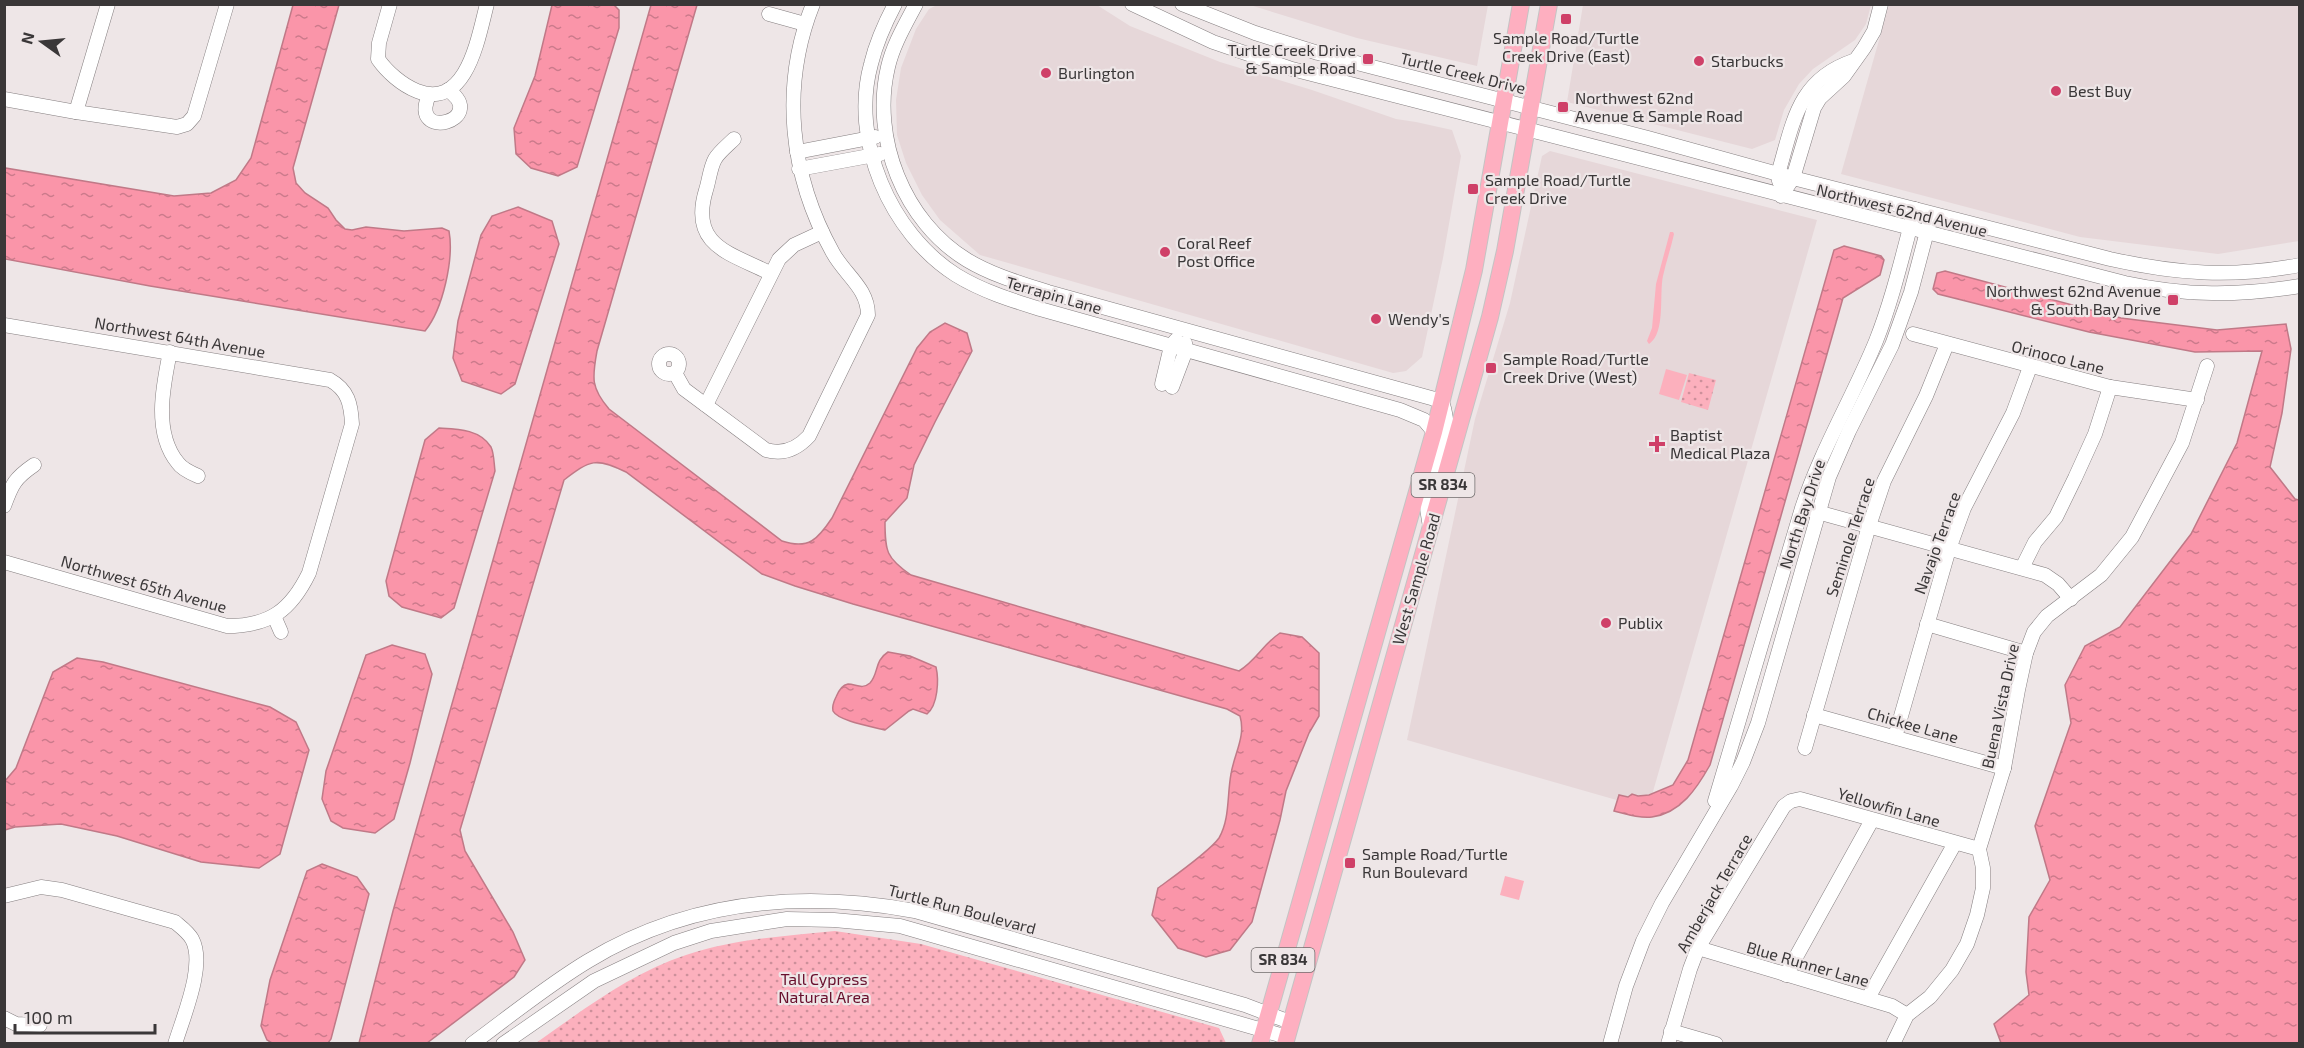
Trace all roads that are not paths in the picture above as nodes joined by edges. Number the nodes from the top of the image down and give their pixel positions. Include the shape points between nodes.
1 (108, 4) edge
2 (227, 4) edge
3 (390, 4) edge
4 (487, 4) edge
5 (813, 4) edge
6 (897, 4) edge
7 (916, 4) edge
8 (1132, 4) edge
9 (1182, 4) edge
10 (1521, 4) edge
11 (1549, 4) edge
12 (1881, 4) edge
13 (769, 14) dead end
14 (805, 24) junction
15 (1255, 33) junction
16 (896, 42) junction
17 (1250, 55) junction
18 (1853, 61) junction
19 (448, 90) junction
20 (429, 95) junction
21 (4, 99) edge
22 (1505, 101) junction
23 (1531, 107) junction
24 (76, 112) junction
25 (1501, 123) junction
26 (1527, 129) junction
27 (886, 135) junction
28 (868, 138) junction
29 (734, 139) dead end
30 (796, 152) junction
31 (888, 152) junction
32 (872, 155) junction
33 (799, 169) junction
34 (1778, 174) junction
35 (1793, 178) junction
36 (1781, 196) junction
37 (1916, 209) junction
38 (1932, 213) junction
39 (1910, 228) junction
40 (822, 232) junction
41 (1927, 233) junction
42 (2300, 265) edge
43 (770, 273) junction
44 (2299, 288) edge
45 (4, 325) edge
46 (1185, 330) junction
47 (1912, 334) dead end
48 (1947, 344) junction
49 (1171, 346) junction
50 (1186, 350) junction
51 (170, 352) junction
52 (1869, 355) junction
53 (1885, 361) junction
54 (2207, 366) dead end
55 (2030, 367) junction
56 (675, 373) dead end
57 (2110, 387) junction
58 (2197, 400) junction
59 (1442, 402) junction
60 (705, 405) junction
61 (1434, 432) junction
62 (34, 465) dead end
63 (198, 476) dead end
64 (4, 506) edge
65 (1802, 508) junction
66 (1818, 512) junction
67 (1869, 526) junction
68 (1431, 530) junction
69 (1949, 549) junction
70 (4, 562) edge
71 (2022, 568) junction
72 (2071, 599) junction
73 (274, 616) junction
74 (1927, 624) junction
75 (281, 632) dead end
76 (2026, 653) junction
77 (1364, 673) junction
78 (1379, 709) junction
79 (1814, 714) junction
80 (1895, 737) junction
81 (1805, 748) dead end
82 (2004, 768) junction
83 (1791, 801) joint
84 (1872, 820) junction
85 (1707, 825) junction
86 (1955, 843) junction
87 (1979, 849) junction
88 (4, 897) edge
89 (1698, 948) junction
90 (1786, 975) junction
91 (1868, 998) junction
92 (1907, 1015) junction
93 (4, 1018) edge
94 (40, 1025) dead end
95 (1264, 1029) edge
96 (1288, 1034) edge
97 (1670, 1037) edge
98 (175, 1044) edge
99 (472, 1044) edge
100 (503, 1044) edge
101 (1610, 1044) edge
102 (1716, 1044) edge
103 (1893, 1044) edge

1 - 24 street
2 - 24 street via 194,116 187,124 177,127
3 - 20 street via 378,59 392,75
4 - 19 street via 470,64
5 - 14 street
6 - 16 street via 892,27
6 - 28 street, Terrapin Lane via 884,25 870,64 866,99
7 - 16 street, Terrapin Lane
8 - 17 street via 1172,25
9 - 15 street, Turtle Creek Drive
10 - 22 main road, West Sample Road / SR 834
11 - 23 main road, West Sample Road / SR 834
12 - 18 street via 1874,31
13 - 14 street
14 - 30 street via 792,94
15 - 17 street
15 - 22 street, Turtle Creek Drive
16 - 27 street, Terrapin Lane via 886,79
17 - 25 street
18 - 34 street via 1820,79 1800,102
18 - 35 street via 1814,108
19 - 20 street
19 - 20 street via 460,105 452,122 442,124 427,114 425,104
21 - 24 street
22 - 23 street, Turtle Creek Drive
22 - 25 main road, West Sample Road / SR 834
23 - 26 main road, West Sample Road / SR 834
23 - 34 street, Northwest 62nd Avenue
25 - 26 street, Northwest 62nd Avenue
25 - 59 main road, West Sample Road / SR 834 via 1474,270
26 - 36 street, Northwest 62nd Avenue
26 - 68 main road, West Sample Road / SR 834 via 1498,285
27 - 28 street
27 - 31 street, Terrapin Lane
28 - 30 street
28 - 32 street, Terrapin Lane
29 - 43 street via 715,160 701,205 701,218 720,249
30 - 33 street
31 - 32 street
31 - 46 street, Terrapin Lane via 916,212 965,259 1001,277
32 - 33 street
32 - 49 street, Terrapin Lane via 883,190 901,220 924,248 955,274 995,295
33 - 40 street
34 - 35 street, Northwest 62nd Avenue
34 - 36 street
35 - 36 street
35 - 37 street, Northwest 62nd Avenue
36 - 39 street, Northwest 62nd Avenue
37 - 38 street, Northwest 62nd Avenue
37 - 39 street, North Bay Drive
38 - 41 street, North Bay Drive
38 - 42 street, Northwest 62nd Avenue via 2174,272 2248,273
39 - 41 street, Northwest 62nd Avenue
39 - 52 street, North Bay Drive via 1894,289
40 - 43 street via 794,245
40 - 60 street via 839,263 865,295 868,315 809,436 801,444 775,453
41 - 44 street, Northwest 62nd Avenue via 2150,288 2236,294
41 - 53 street, North Bay Drive via 1911,292
43 - 60 street
45 - 51 street, Northwest 64th Avenue
46 - 49 street
46 - 50 street
46 - 59 street, Terrapin Lane
47 - 48 street, Orinoco Lane
48 - 55 street, Orinoco Lane
48 - 67 street, Seminole Terrace via 1884,481
49 - 50 street, Terrapin Lane
49 - 50 street via 1167,385
50 - 61 street, Terrapin Lane via 1400,410 1424,420
51 - 63 street via 162,413 166,436 179,465
51 - 73 street, Northwest 64th Avenue via 330,380 345,392 351,407 351,424 309,573 290,604
52 - 53 street
52 - 65 street, North Bay Drive via 1813,474
53 - 66 street, North Bay Drive via 1849,430
54 - 58 street, Buena Vista Drive
55 - 57 street, Orinoco Lane
55 - 69 street, Navajo Terrace via 2013,413 1964,508
56 - 60 street via 684,389
57 - 58 street, Orinoco Lane
57 - 71 street via 2075,478 2056,517 2035,542
58 - 72 street, Buena Vista Drive via 2182,443 2132,537 2102,575
59 - 61 main road, West Sample Road / SR 834
59 - 68 street via 1448,436 1427,506
61 - 77 main road, West Sample Road / SR 834
62 - 64 street via 12,484
65 - 66 street
65 - 85 street, North Bay Drive
66 - 67 street
66 - 85 street, North Bay Drive via 1758,723 1743,762
67 - 69 street
67 - 79 street, Seminole Terrace
68 - 78 main road, West Sample Road / SR 834
69 - 71 street
69 - 74 street, Navajo Terrace
70 - 73 street, Northwest 65th Avenue via 228,626 255,624
71 - 72 street via 2045,575
72 - 76 street, Buena Vista Drive via 2047,616 2034,632
73 - 75 street
74 - 76 street
74 - 80 street, Navajo Terrace
76 - 82 street, Buena Vista Drive
77 - 78 main road
77 - 95 main road, West Sample Road / SR 834
78 - 96 main road, West Sample Road / SR 834
79 - 80 street, Chickee Lane
79 - 81 street, Seminole Terrace
80 - 82 street, Chickee Lane
82 - 87 street, Buena Vista Drive
83 - 84 street, Yellowfin Lane via 1800,799
83 - 89 street, Amberjack Terrace via 1784,806
84 - 86 street, Yellowfin Lane
84 - 90 street
85 - 101 street, North Bay Drive via 1643,941
86 - 87 street, Yellowfin Lane
86 - 91 street
87 - 92 street, Buena Vista Drive via 1983,888 1967,944 1930,997
88 - 98 street via 41,887 62,890 175,922 185,930 193,939 197,957
89 - 90 street, Blue Runner Lane
89 - 97 street, Amberjack Terrace
90 - 91 street, Blue Runner Lane
91 - 92 street, Blue Runner Lane
92 - 103 street, Buena Vista Drive
93 - 94 street via 15,1024
95 - 96 street, Turtle Run Boulevard
95 - 99 street, Turtle Run Boulevard via 1234,1002 915,911 860,903 792,901 724,907 657,927 588,961
95 - 100 street, Turtle Run Boulevard via 900,926 787,919 711,931 674,943 594,981
97 - 102 street

